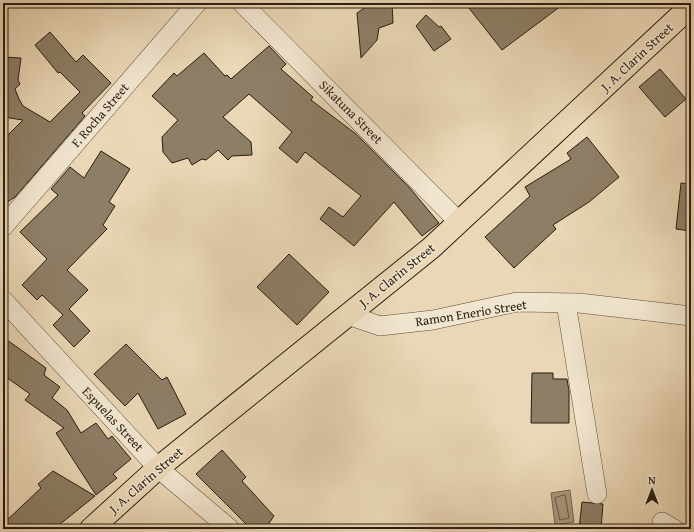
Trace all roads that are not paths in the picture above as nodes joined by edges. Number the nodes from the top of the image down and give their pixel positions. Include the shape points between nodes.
1 (197, 3) edge
2 (242, 3) edge
3 (691, 6) edge
4 (459, 222) junction
5 (3, 227) edge
6 (3, 300) edge
7 (566, 303) junction
8 (348, 315) junction
9 (691, 316) edge
10 (158, 468) junction
11 (597, 494) dead end
12 (91, 529) edge
13 (230, 529) edge

1 - 5 street, F. Rocha Street
2 - 4 street, Sikatuna Street
3 - 4 main road, J. A. Clarin Street
4 - 8 main road, J. A. Clarin Street
6 - 10 street, Espuelas Street
7 - 8 street, Ramon Enerio Street via 517,302 433,320 380,326
7 - 9 street, Ramon Enerio Street
7 - 11 street
8 - 10 main road, J. A. Clarin Street
10 - 12 main road, J. A. Clarin Street
10 - 13 street, Espuelas Street

